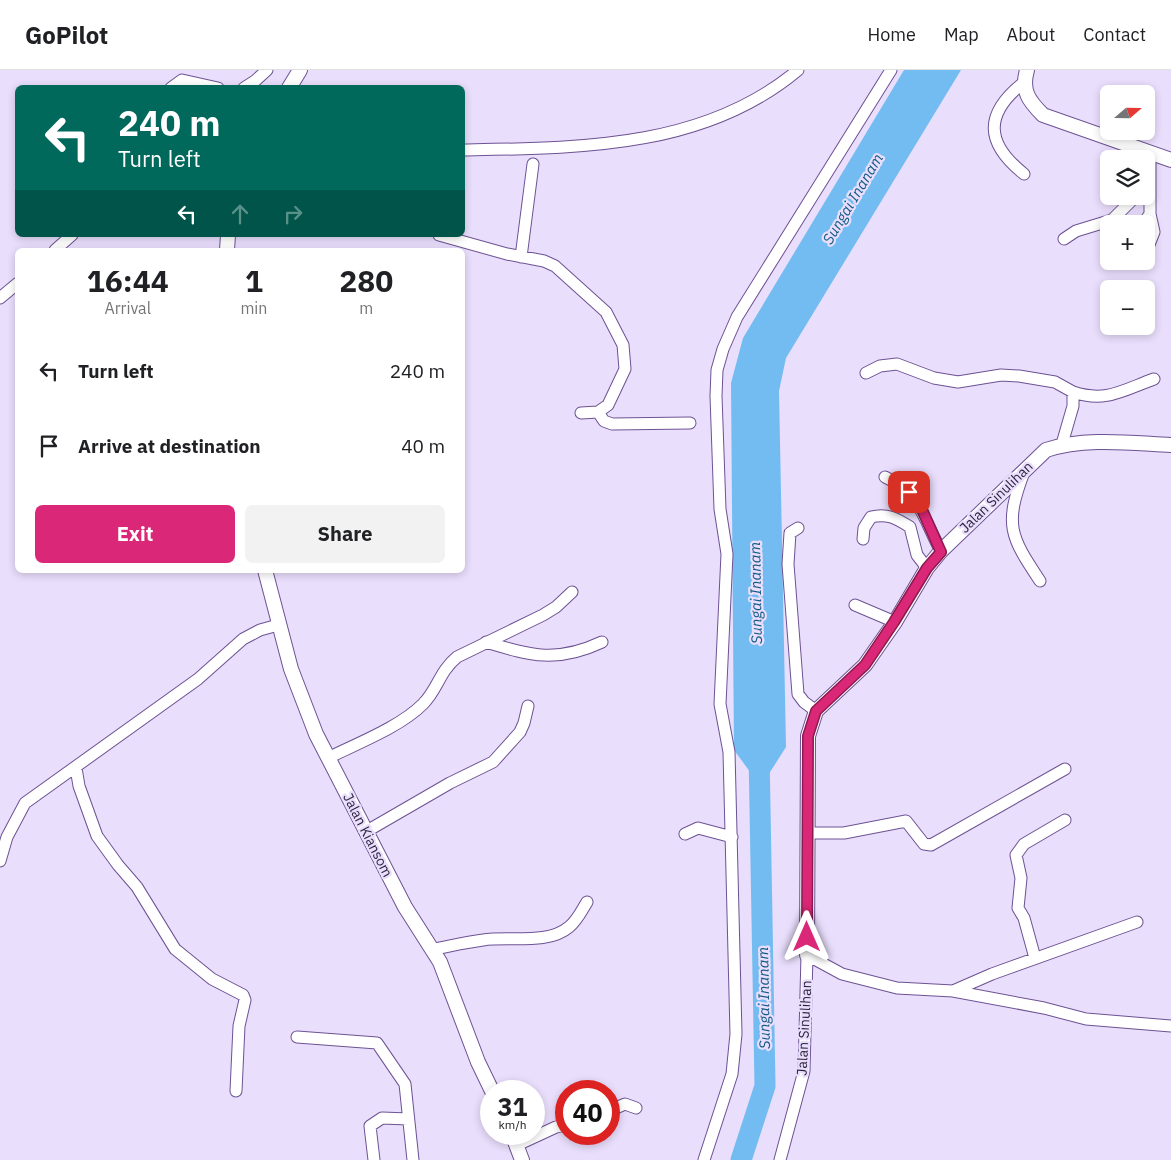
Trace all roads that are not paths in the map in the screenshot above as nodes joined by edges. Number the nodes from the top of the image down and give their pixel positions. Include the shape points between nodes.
1 (175, 70) edge
2 (266, 70) edge
3 (300, 70) edge
4 (798, 70) edge
5 (891, 70) edge
6 (1025, 76) edge
7 (182, 80) junction
8 (176, 85) edge
9 (204, 85) edge
10 (249, 85) edge
11 (291, 85) edge
12 (465, 150) edge
13 (1142, 150) edge
14 (1155, 155) edge
15 (1171, 160) edge
16 (533, 164) dead end
17 (1024, 174) dead end
18 (1127, 205) edge
19 (1150, 205) edge
20 (1150, 214) edge
21 (70, 237) edge
22 (446, 237) edge
23 (1064, 239) dead end
24 (57, 248) edge
25 (521, 257) junction
26 (15, 286) edge
27 (0, 298) edge
28 (866, 373) dead end
29 (1154, 378) dead end
30 (1073, 392) junction
31 (598, 412) junction
32 (581, 413) dead end
33 (690, 423) dead end
34 (1062, 444) junction
35 (1171, 445) edge
36 (1027, 466) junction
37 (885, 477) dead end
38 (798, 528) dead end
39 (863, 539) dead end
40 (941, 552) junction
41 (927, 568) junction
42 (266, 573) edge
43 (1040, 581) dead end
44 (572, 592) dead end
45 (855, 605) dead end
46 (894, 622) junction
47 (278, 625) junction
48 (486, 642) junction
49 (602, 642) dead end
50 (528, 706) dead end
51 (816, 711) junction
52 (328, 758) junction
53 (76, 768) junction
54 (1065, 769) dead end
55 (1065, 820) dead end
56 (367, 831) junction
57 (807, 833) junction
58 (685, 834) dead end
59 (732, 837) junction
60 (0, 861) edge
61 (587, 902) dead end
62 (1137, 922) dead end
63 (434, 949) junction
64 (807, 954) junction
65 (1035, 958) junction
66 (953, 991) junction
67 (1171, 1026) edge
68 (297, 1037) dead end
69 (488, 1080) edge
70 (236, 1091) dead end
71 (620, 1106) edge
72 (636, 1108) dead end
73 (408, 1119) junction
74 (516, 1145) edge
75 (374, 1160) edge
76 (412, 1160) edge
77 (522, 1160) edge
78 (704, 1160) edge
79 (780, 1160) edge

1 - 7 street
2 - 10 street
3 - 11 street
4 - 12 street via 754,101 702,124 676,131 568,148
5 - 59 street via 737,316 717,370 720,509 727,554 720,704 729,752
6 - 13 street via 1028,100 1043,115
6 - 17 street via 994,118 994,137
7 - 8 street
7 - 9 street
14 - 15 street
16 - 25 street
18 - 23 street via 1112,220
19 - 20 street
21 - 24 street
22 - 25 street
25 - 31 street via 544,260 555,266 606,312 620,335 625,369 608,404
26 - 27 street
28 - 30 street via 880,366 898,364 934,378 958,382 1001,375 1019,376 1055,382
29 - 30 street via 1108,397 1087,397
30 - 34 street via 1073,406
31 - 32 street
31 - 33 street via 604,421 612,424
34 - 35 street, Jalan Sinulihan
34 - 36 street, Jalan Sinulihan via 1046,450
36 - 40 street, Jalan Sinulihan
36 - 43 street via 1014,498 1013,536
37 - 40 street via 909,492 919,503
38 - 51 street via 790,533 788,564 798,694
39 - 41 street via 864,528 871,518 884,514 903,522 910,527 917,554
40 - 41 street, Jalan Sinulihan
41 - 46 street, Jalan Sinulihan
42 - 47 street, Jalan Kiansom
44 - 48 street via 556,608
45 - 46 street
46 - 51 street, Jalan Sinulihan via 865,665
47 - 52 street, Jalan Kiansom via 300,696
47 - 53 street via 243,639 198,679
48 - 49 street via 523,653 552,656 570,655
48 - 52 street via 445,667 423,703 406,717
50 - 56 street via 520,732 493,762
51 - 57 street, Jalan Sinulihan via 808,736
52 - 56 street, Jalan Kiansom
53 - 60 street via 25,803 7,837
53 - 70 street via 97,836 137,887 175,949 212,979 243,995
54 - 57 street via 931,846 924,844 906,821 844,833
55 - 65 street via 1024,844 1016,855 1021,878 1018,908
56 - 63 street, Jalan Kiansom via 405,907
57 - 64 street, Jalan Sinulihan
58 - 59 street via 698,828
59 - 78 street via 736,1034 732,1074
61 - 63 street via 570,927 543,939 484,940
62 - 65 street
63 - 69 street, Jalan Kiansom
64 - 66 street via 842,974 896,988
64 - 79 street, Jalan Sinulihan via 804,1072
65 - 66 street
66 - 67 street via 1086,1019
68 - 73 street via 376,1043 405,1084
71 - 72 street via 625,1104
73 - 75 street via 382,1118 370,1126
73 - 76 street
74 - 77 street

